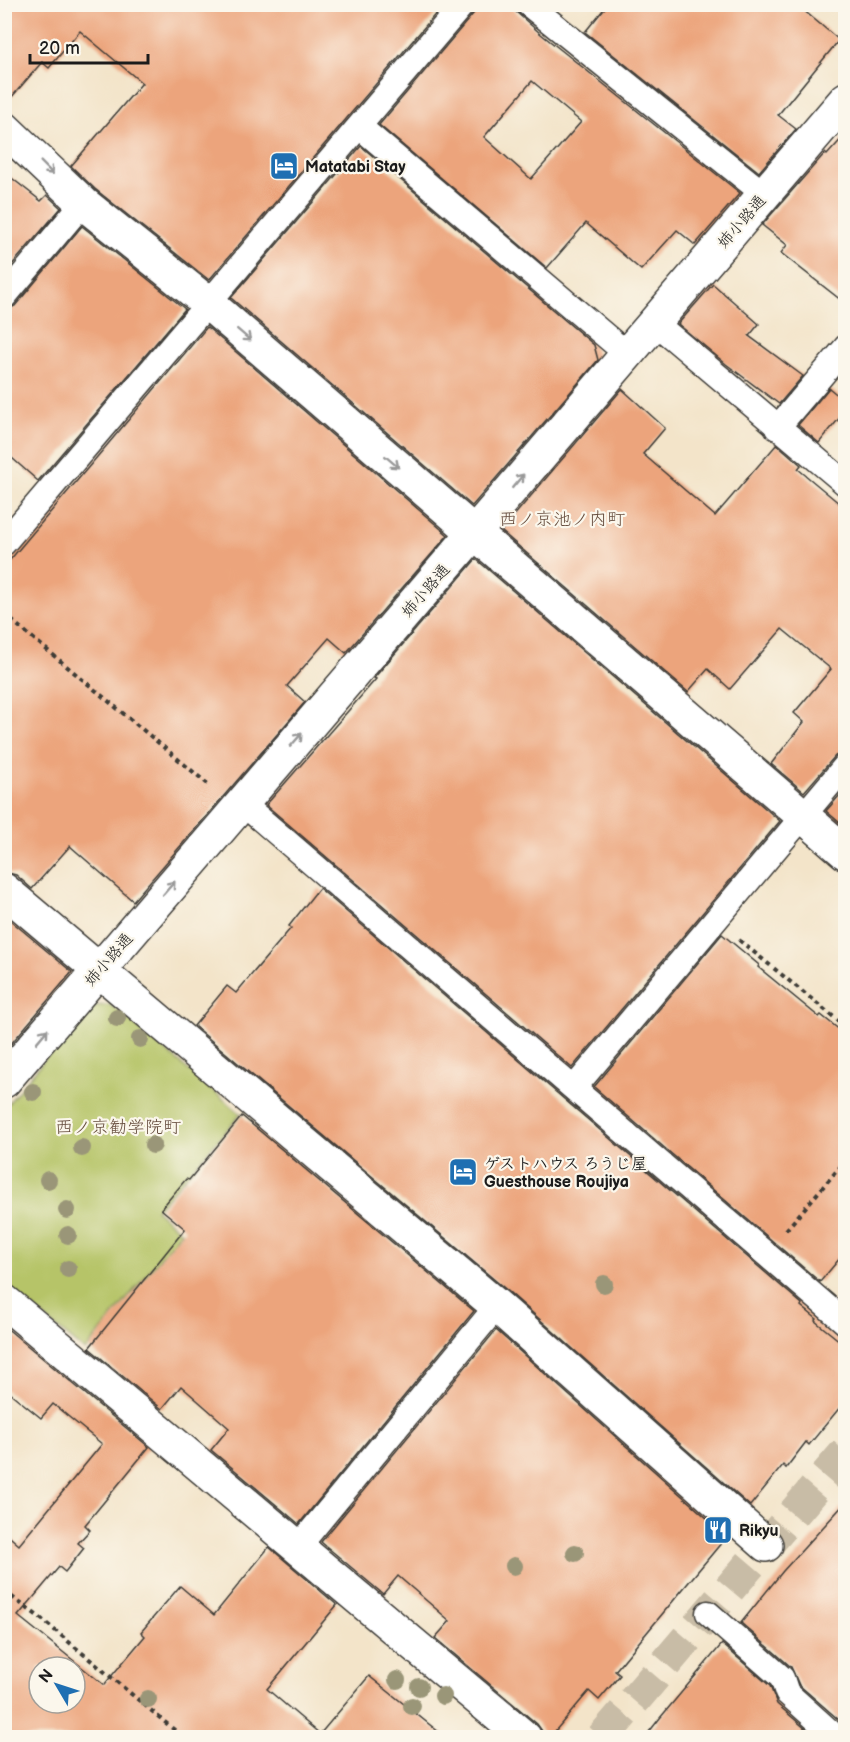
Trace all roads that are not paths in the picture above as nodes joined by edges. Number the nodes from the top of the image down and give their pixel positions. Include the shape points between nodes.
1 (463, 4) edge
2 (528, 4) edge
3 (846, 99) edge
4 (4, 128) edge
5 (360, 128) junction
6 (764, 194) junction
7 (82, 203) junction
8 (4, 297) edge
9 (209, 304) junction
10 (654, 322) junction
11 (846, 347) edge
12 (627, 354) junction
13 (777, 428) junction
14 (846, 484) edge
15 (475, 532) junction
16 (4, 543) edge
17 (846, 765) edge
18 (240, 806) junction
19 (803, 815) junction
20 (846, 853) edge
21 (4, 890) edge
22 (98, 969) junction
23 (4, 1081) edge
24 (574, 1088) junction
25 (4, 1301) edge
26 (496, 1306) junction
27 (846, 1323) edge
28 (766, 1545) dead end
29 (298, 1547) junction
30 (708, 1613) dead end
31 (525, 1737) edge
32 (837, 1737) edge

1 - 5 lane
2 - 6 lane
3 - 6 street, 姉小路通
4 -> 7 street
5 - 9 lane
5 - 12 lane
6 - 10 street, 姉小路通
7 - 8 lane
7 - 9 street
9 -> 15 street
9 - 16 lane
10 - 12 street, 姉小路通
10 - 13 lane
11 - 13 lane
15 -> 12 street, 姉小路通
13 - 14 lane
18 -> 15 street, 姉小路通
15 - 19 street
17 - 19 lane
22 -> 18 street, 姉小路通
18 - 24 lane
19 - 20 street
19 - 24 lane
21 - 22 street
23 -> 22 street, 姉小路通
22 - 26 street
24 - 27 lane
25 - 29 street
26 - 28 street
26 - 29 lane
29 - 31 street
30 - 32 lane via 782,1678 787,1693

